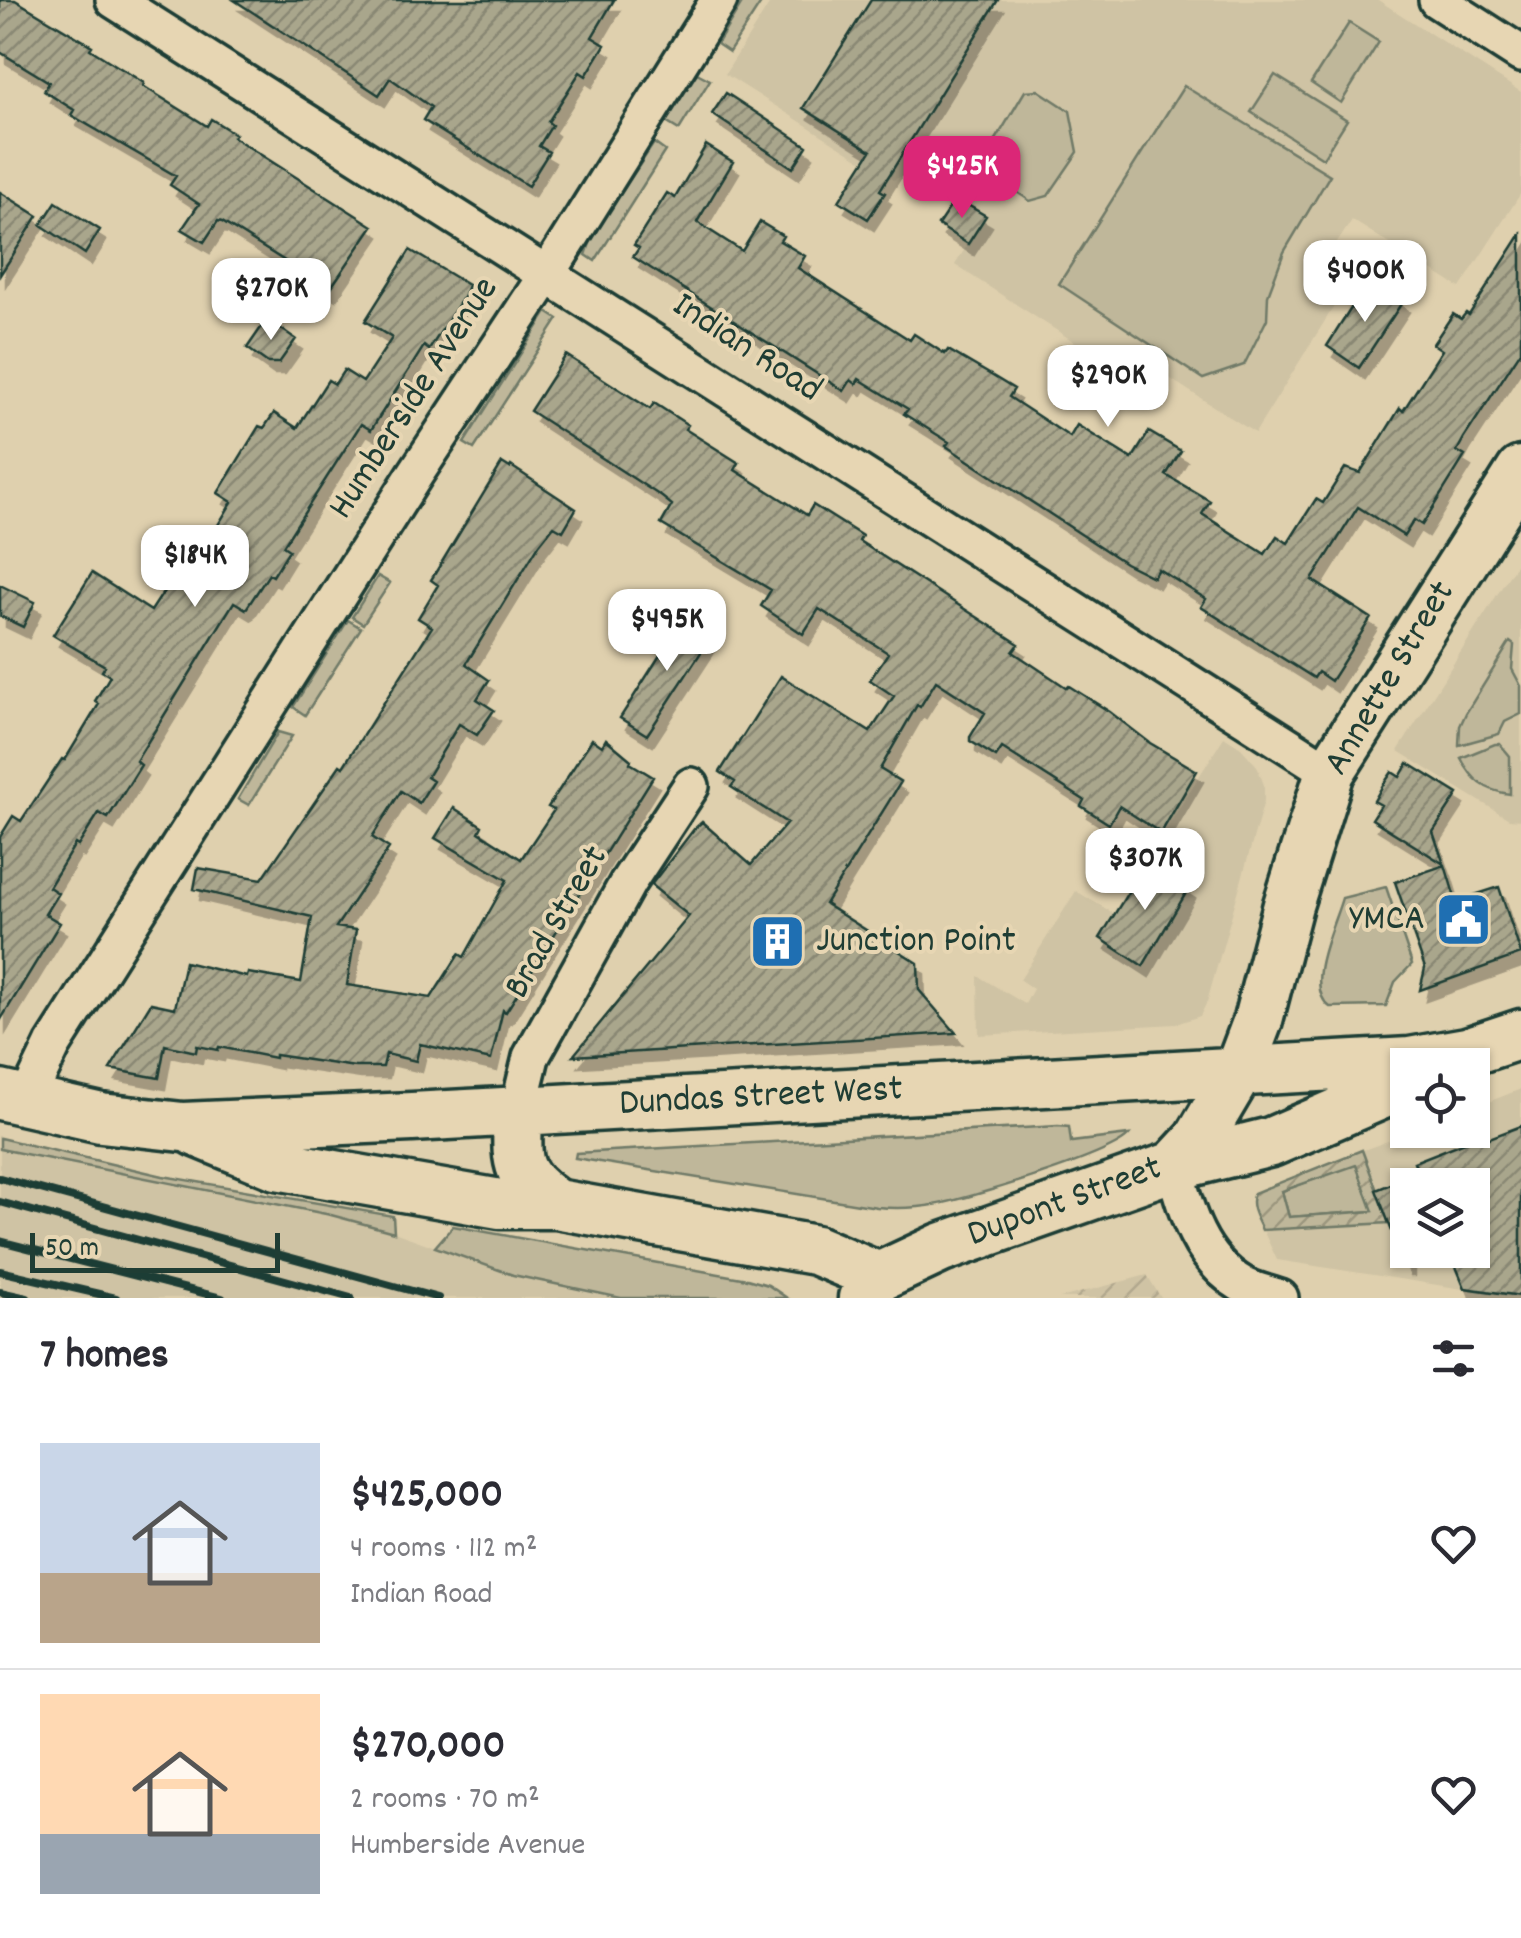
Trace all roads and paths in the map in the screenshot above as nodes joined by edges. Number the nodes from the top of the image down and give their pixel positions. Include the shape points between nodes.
1 (114, 0) edge
2 (719, 0) edge
3 (1437, 0) edge
4 (1521, 54) edge
5 (548, 273) junction
6 (1521, 471) edge
7 (1330, 772) junction
8 (691, 786) dead end
9 (1521, 1034) edge
10 (1483, 1048) edge
11 (1390, 1063) edge
12 (1238, 1073) junction
13 (1390, 1091) edge
14 (13, 1098) edge
15 (518, 1111) junction
16 (183, 1127) junction
17 (1174, 1166) junction
18 (556, 1204) junction
19 (871, 1288) edge
20 (1280, 1298) edge

1 - 5 street, Indian Road
2 - 5 street, Humberside Avenue
3 - 4 street
5 - 7 street, Indian Road
5 - 14 street, Humberside Avenue
6 - 7 main road, Annette Street
7 - 12 main road, Annette Street
8 - 15 street, Brad Street via 628,882 531,1057
9 - 10 main road, Dundas Street West
11 - 12 main road, Dundas Street West
12 - 15 main road, Dundas Street West
12 - 17 main road, Dupont Street
13 - 17 main road via 1271,1142
14 - 16 main road, Dundas Street West via 100,1118
15 - 16 main road, Dundas Street West
15 - 18 main road via 519,1169
16 - 18 main road via 277,1166 500,1204
17 - 19 main road, Dupont Street via 941,1248
17 - 20 street via 1185,1210 1209,1252 1243,1286
18 - 19 main road via 815,1250

